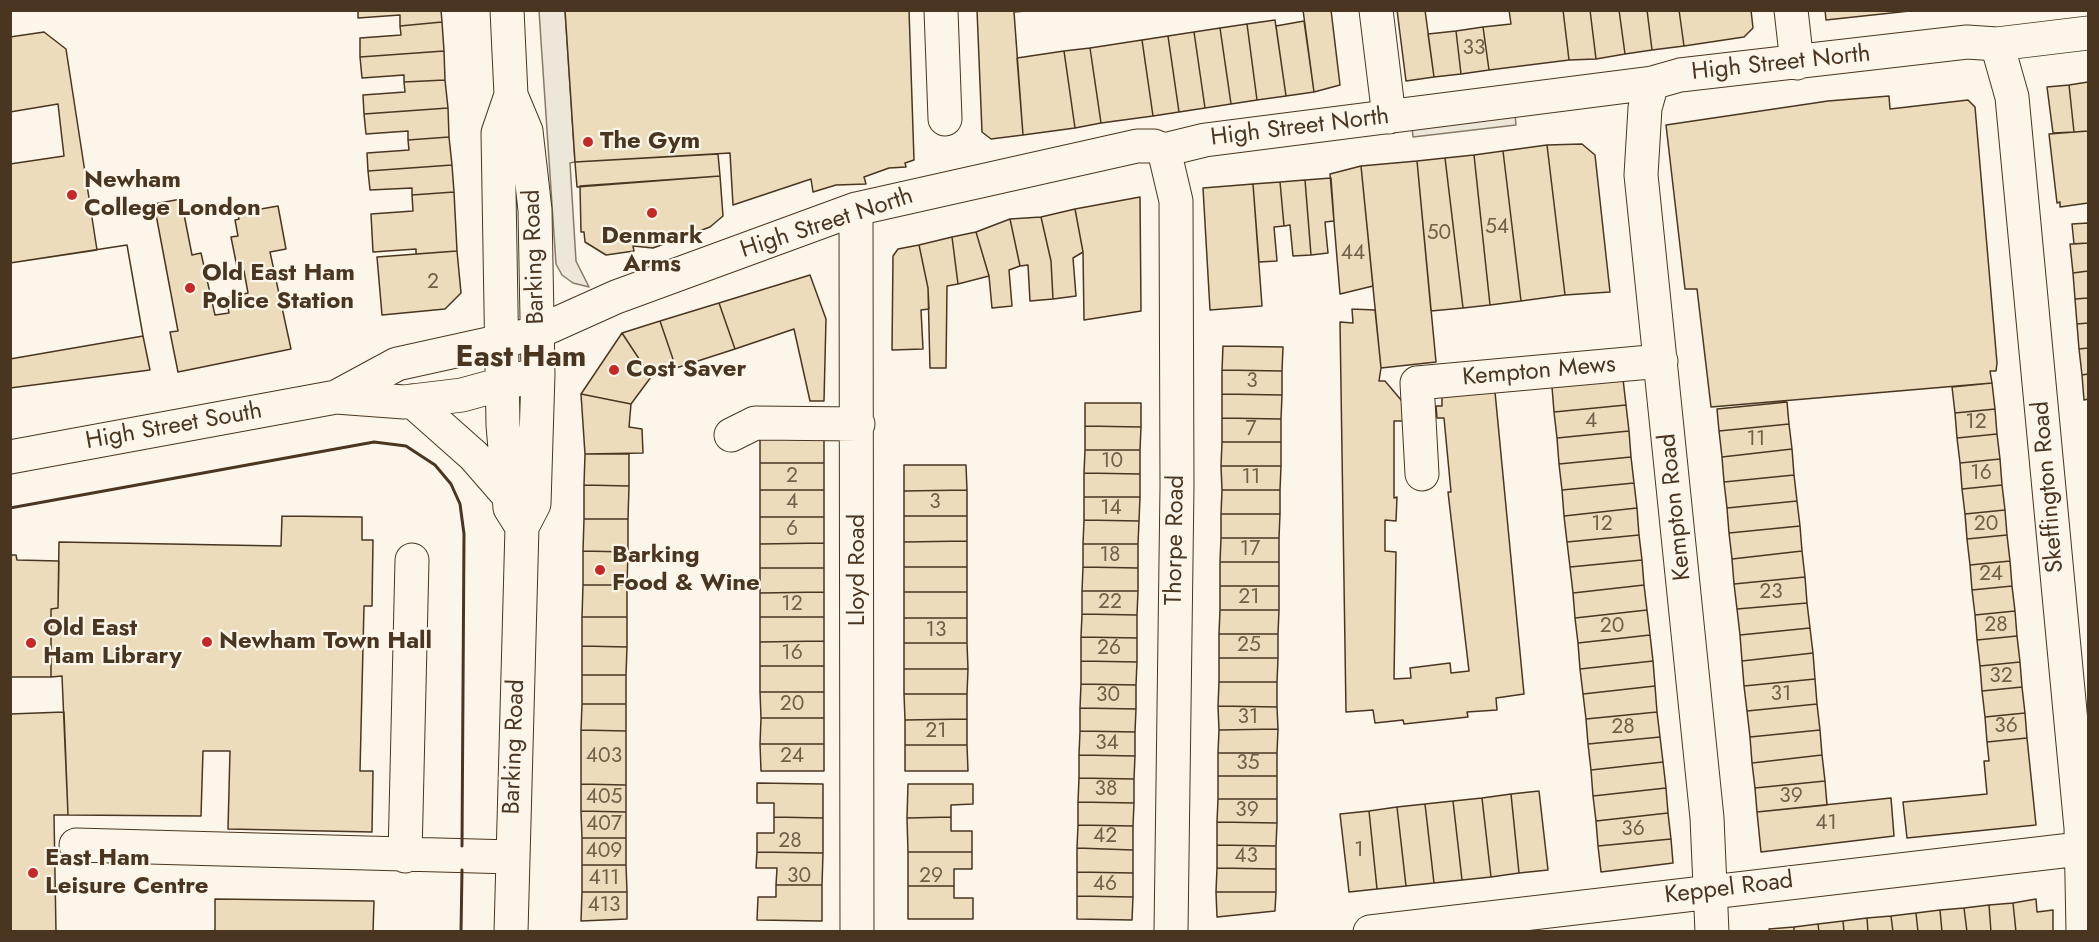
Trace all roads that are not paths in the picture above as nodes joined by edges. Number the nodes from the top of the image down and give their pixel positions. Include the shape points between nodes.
1 (507, 10) edge
2 (941, 10) edge
3 (1376, 10) edge
4 (1791, 10) edge
5 (2088, 33) edge
6 (1997, 44) junction
7 (1797, 63) junction
8 (1652, 83) junction
9 (511, 95) junction
10 (1389, 117) junction
11 (945, 119) dead end
12 (1164, 150) junction
13 (856, 209) junction
14 (538, 332) junction
15 (503, 342) junction
16 (1660, 361) junction
17 (538, 374) junction
18 (504, 385) junction
19 (336, 397) junction
20 (412, 401) junction
21 (858, 424) junction
22 (730, 435) dead end
23 (10, 457) edge
24 (1422, 474) dead end
25 (508, 495) junction
26 (522, 527) junction
27 (412, 560) dead end
28 (76, 845) dead end
29 (2085, 848) edge
30 (405, 856) junction
31 (512, 857) junction
32 (1712, 891) junction
33 (511, 932) edge
34 (857, 932) edge
35 (1171, 932) edge
36 (1370, 932) edge
37 (1712, 932) edge
38 (2083, 932) edge

1 - 9 street, Barking Road
2 - 11 street
3 - 10 street
4 - 7 street
5 - 6 street, High Street North
6 - 7 street, High Street North via 1967,42
6 - 29 street, Skeffington Road via 2012,97
7 - 8 street, High Street North via 1680,75
8 - 10 street, High Street North
8 - 16 street, Kempton Road via 1645,108 1641,175
9 - 14 street, Barking Road via 526,131 536,210
9 - 15 street, Barking Road via 498,133
10 - 12 street, High Street North via 1205,140
12 - 13 street, High Street North via 1137,146
12 - 35 street, Thorpe Road via 1176,201
13 - 14 street, High Street North via 616,297
13 - 21 street, Lloyd Road
14 - 15 street, High Street North
14 - 17 street, Barking Road
15 - 18 street, Barking Road
15 - 19 street, High Street South via 397,364
16 - 24 street, Kempton Mews via 1417,383
16 - 32 street, Kempton Road
17 - 18 street, High Street South
17 - 26 street, Barking Road via 534,504
18 - 20 street, High Street South
18 - 25 street, Barking Road
19 - 20 street, High Street South
19 - 23 street, High Street South
20 - 25 street via 474,456
21 - 22 street via 755,423
21 - 34 street, Lloyd Road
25 - 26 street, Barking Road via 510,508
26 - 31 street, Barking Road
27 - 30 street
28 - 30 street
29 - 32 street, Keppel Road
29 - 38 street, Skeffington Road
30 - 31 street
31 - 33 street, Barking Road
32 - 36 street, Keppel Road
32 - 37 street, Kempton Road

